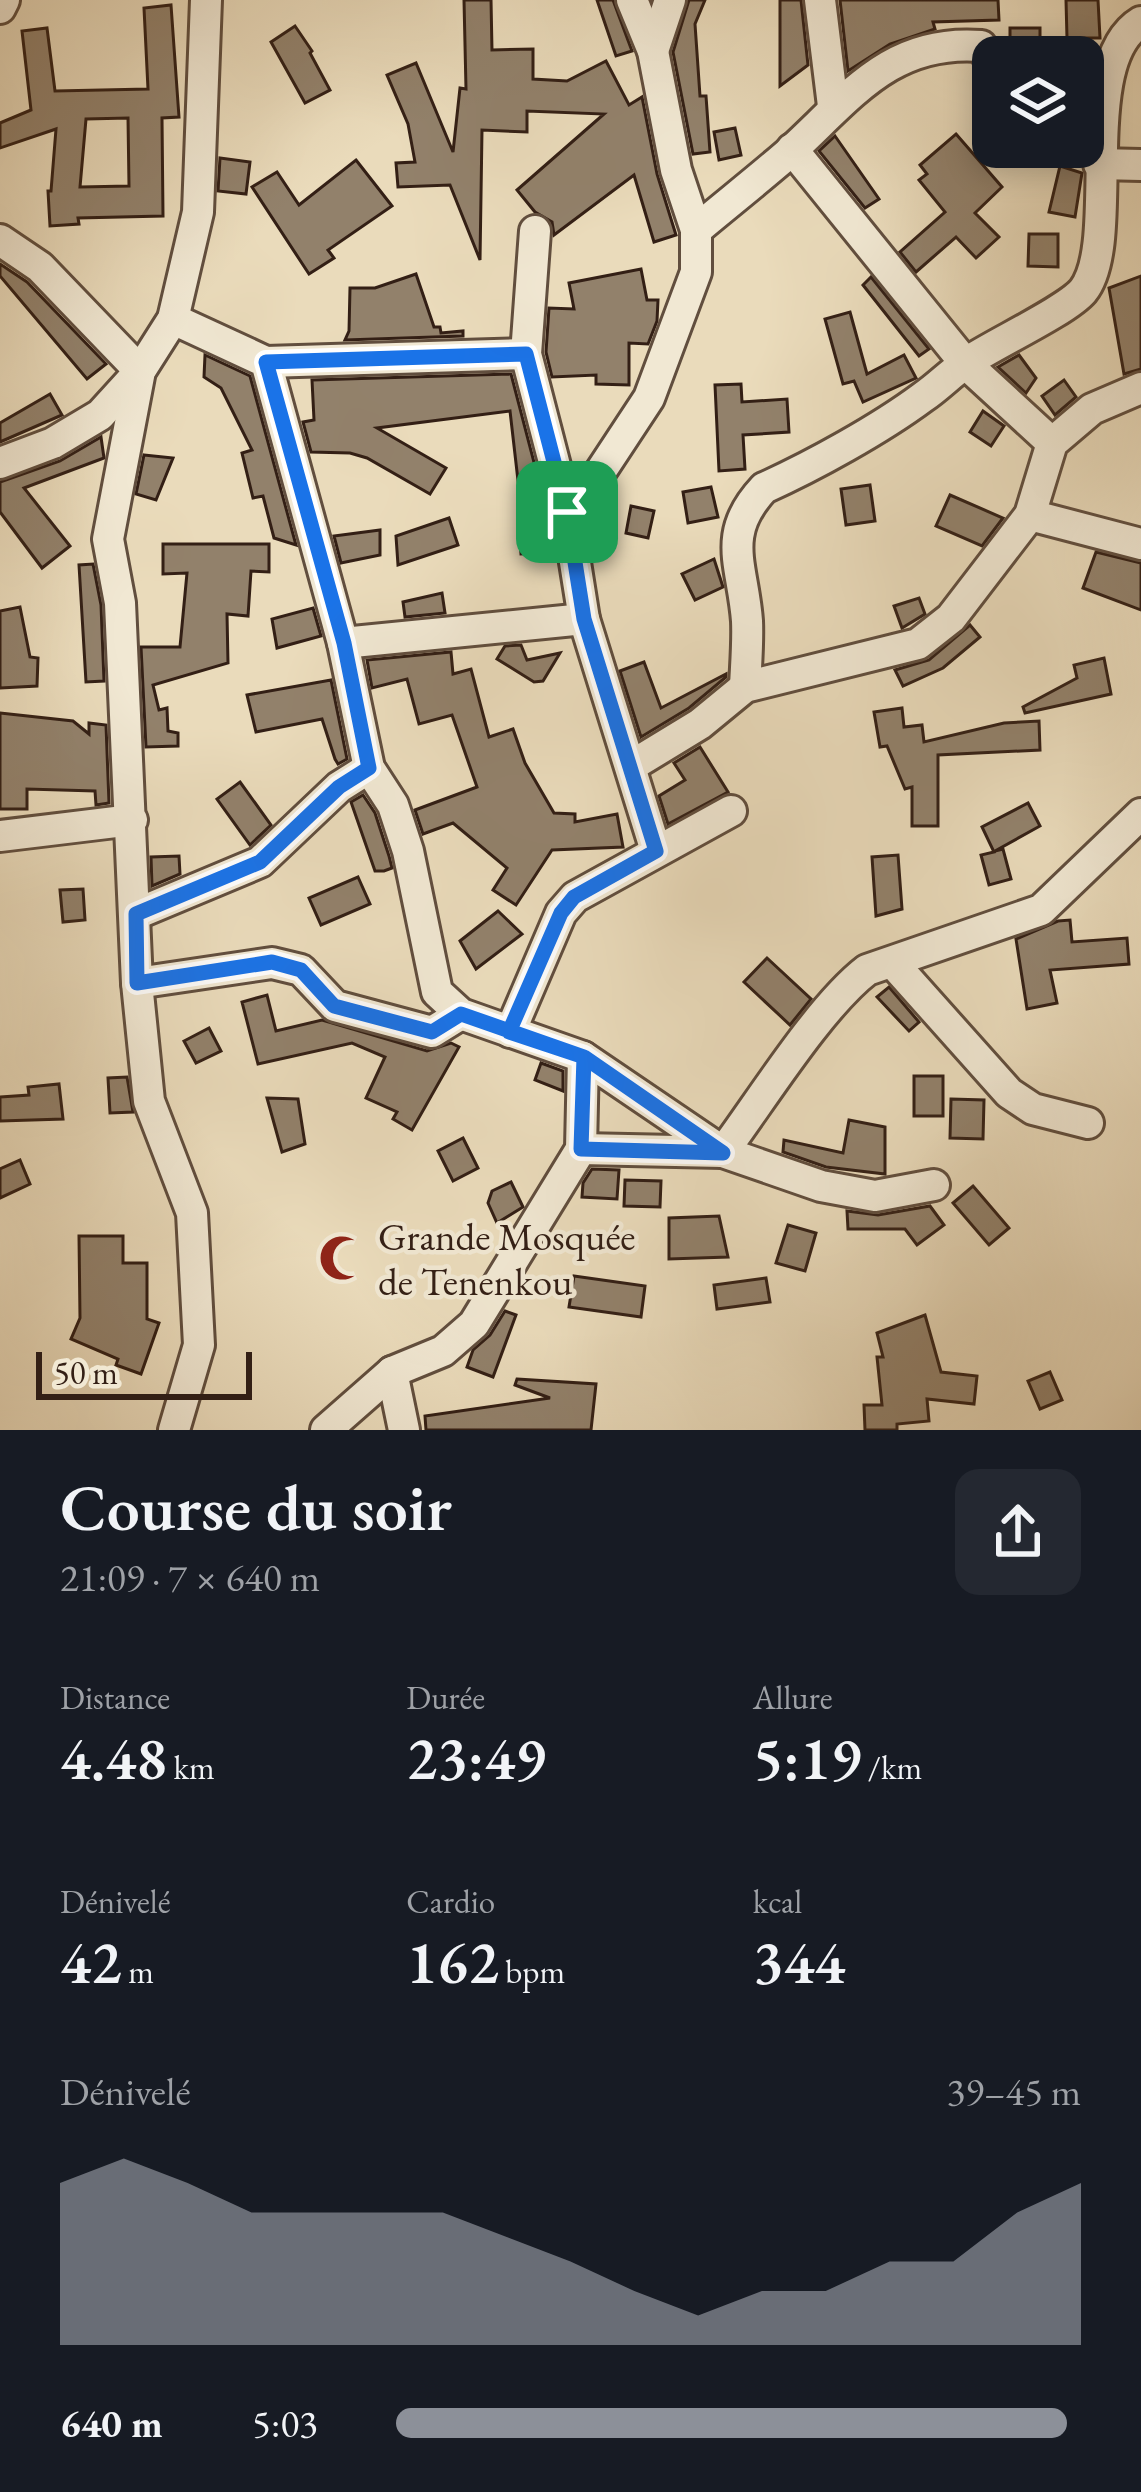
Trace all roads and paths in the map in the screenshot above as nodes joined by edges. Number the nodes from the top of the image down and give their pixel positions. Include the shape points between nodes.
1 (206, 0) edge
2 (632, 0) edge
3 (670, 0) edge
4 (820, 0) edge
5 (1141, 22) edge
6 (972, 45) edge
7 (653, 51) junction
8 (1104, 56) edge
9 (833, 106) junction
10 (792, 149) junction
11 (1104, 164) edge
12 (1141, 165) edge
13 (1099, 168) edge
14 (696, 230) junction
15 (535, 231) dead end
16 (0, 240) edge
17 (173, 319) junction
18 (526, 354) junction
19 (266, 362) junction
20 (965, 363) junction
21 (140, 371) junction
22 (1141, 388) edge
23 (1052, 443) junction
24 (0, 463) edge
25 (567, 512) junction
26 (1030, 515) junction
27 (1141, 544) edge
28 (584, 619) junction
29 (344, 643) junction
30 (745, 687) junction
31 (631, 766) junction
32 (369, 768) junction
33 (731, 811) dead end
34 (1141, 814) edge
35 (132, 820) junction
36 (0, 836) edge
37 (656, 851) junction
38 (136, 914) junction
39 (893, 963) junction
40 (137, 983) junction
41 (461, 1014) junction
42 (509, 1032) junction
43 (584, 1057) junction
44 (1088, 1123) dead end
45 (581, 1149) junction
46 (723, 1153) junction
47 (934, 1185) dead end
48 (392, 1372) junction
49 (174, 1430) edge
50 (326, 1430) edge
51 (404, 1430) edge

1 - 17 street via 198,212
2 - 7 street
3 - 7 street
4 - 9 street
5 - 8 street
6 - 9 street via 892,61
7 - 14 street
9 - 10 street
10 - 14 street
10 - 20 street
11 - 12 street
13 - 20 street via 1097,253 1082,293
14 - 25 street via 695,272 649,398
15 - 18 street
16 - 21 street via 40,267
17 - 19 street
17 - 21 street
18 - 19 street
18 - 25 street
19 - 29 street
20 - 23 street
20 - 30 street via 922,398 753,500 735,540 747,619
21 - 24 street via 100,415
21 - 35 street via 108,539 120,603
22 - 23 street via 1092,409
23 - 26 street
25 - 28 street
26 - 27 street
26 - 30 street via 951,618 918,644
28 - 29 street
28 - 31 street
29 - 32 street
30 - 31 street
31 - 37 street
32 - 38 street via 260,862
32 - 41 street via 408,851 437,992
33 - 37 street
34 - 39 street via 1041,910
35 - 36 street
35 - 38 street
37 - 42 street via 574,897 561,913
38 - 40 street
39 - 44 street via 1010,1093 1033,1109
39 - 46 street via 858,977
40 - 41 street via 272,962 301,970 334,1006 432,1032
40 - 49 street via 149,1101 192,1213 199,1345
41 - 42 street
42 - 43 street
43 - 45 street
43 - 46 street
45 - 46 street
45 - 48 street via 474,1324 442,1351
46 - 47 street via 874,1196
48 - 50 street
48 - 51 street

